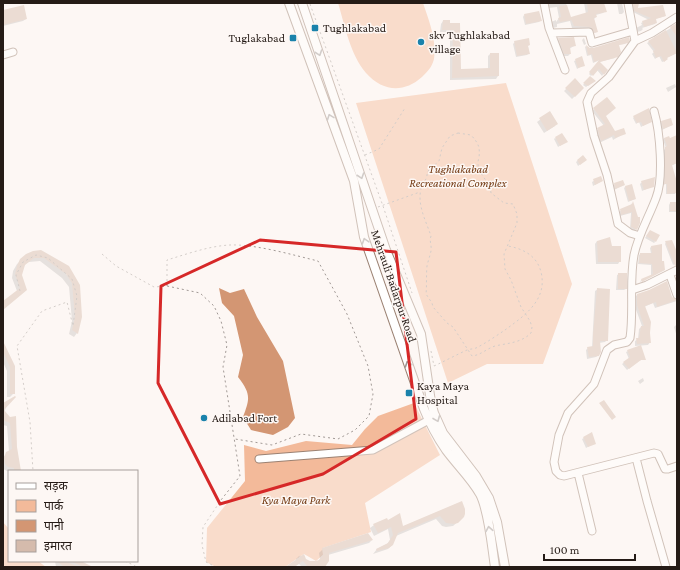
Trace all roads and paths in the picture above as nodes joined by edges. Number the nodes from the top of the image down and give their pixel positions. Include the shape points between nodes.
1 (289, 3) edge
2 (302, 3) edge
3 (310, 3) edge
4 (544, 3) edge
5 (628, 3) edge
6 (677, 16) edge
7 (633, 31) junction
8 (552, 33) junction
9 (635, 41) junction
10 (13, 52) dead end
11 (3, 55) edge
12 (565, 70) dead end
13 (405, 108) dead end
14 (654, 111) dead end
15 (364, 155) junction
16 (421, 192) junction
17 (382, 206) junction
18 (372, 210) junction
19 (640, 236) junction
20 (507, 246) junction
21 (102, 254) dead end
22 (677, 270) edge
23 (670, 274) junction
24 (167, 286) junction
25 (632, 290) junction
26 (20, 291) dead end
27 (412, 294) dead end
28 (677, 294) edge
29 (525, 314) junction
30 (430, 345) dead end
31 (468, 350) junction
32 (430, 368) junction
33 (429, 420) junction
34 (235, 439) junction
35 (636, 458) junction
36 (259, 459) dead end
37 (677, 466) edge
38 (33, 470) edge
39 (578, 473) junction
40 (592, 531) dead end
41 (127, 562) edge
42 (137, 567) edge
43 (153, 567) edge
44 (158, 567) edge
45 (216, 567) edge
46 (495, 567) edge
47 (505, 567) edge
48 (666, 567) edge

33 -> 1 main road, Mehrauli Badarpur Road via 364,237 354,181
2 -> 18 main road, Mehrauli Badarpur Road
3 - 15 path
4 - 8 street
5 - 7 street
6 - 9 street
7 - 8 street via 592,42 589,32
7 - 9 street
8 - 12 street
9 - 19 street via 609,77 588,98 587,105 618,224 630,233
10 - 11 street
13 - 15 path via 379,149
14 - 19 street via 659,132 660,184
15 - 17 path
16 - 17 path
16 - 20 path via 428,176 427,172 439,161 442,148 450,136 458,133 471,135 480,149 478,165 482,178 488,183 491,193 504,203 513,204 517,214 517,223
16 - 31 path via 421,207 431,236 426,294 433,307 453,327
17 - 18 path
17 - 27 path
18 - 32 main road, Mehrauli Badarpur Road via 421,334
19 - 25 street via 634,256
20 - 29 path via 504,254 505,269
20 - 29 path via 519,248 534,258 542,275 539,296
21 - 24 path via 116,266 154,288
22 - 23 street
23 - 25 street
23 - 28 street
24 - 34 path via 200,293 214,306 227,345 224,366
24 - 34 path via 167,260 199,250 230,245 256,247 318,261 347,314 368,366 373,394 369,416 355,430 338,439 301,434 272,445
25 - 39 street via 629,340 614,344 607,350 594,384 568,413 561,429 554,462 556,471 564,476
26 - 38 path via 16,275 23,262 36,255 48,258 72,279 77,296 73,326 67,302 42,311 17,346 30,422
29 - 31 path via 495,337
29 - 31 path via 532,327 527,337 485,350 480,355 472,356
30 - 32 path
31 - 32 path
32 -> 47 main road, Mehrauli Badarpur Road via 431,402 438,423 489,498 497,522
33 - 36 street via 373,450
46 -> 33 main road, Mehrauli Badarpur Road via 481,496 446,450
34 - 45 path via 240,476 202,527 202,545 206,562
35 - 37 street via 656,453 665,468
35 - 39 street
35 - 48 street
39 - 40 street
41 - 42 path
43 - 44 path

